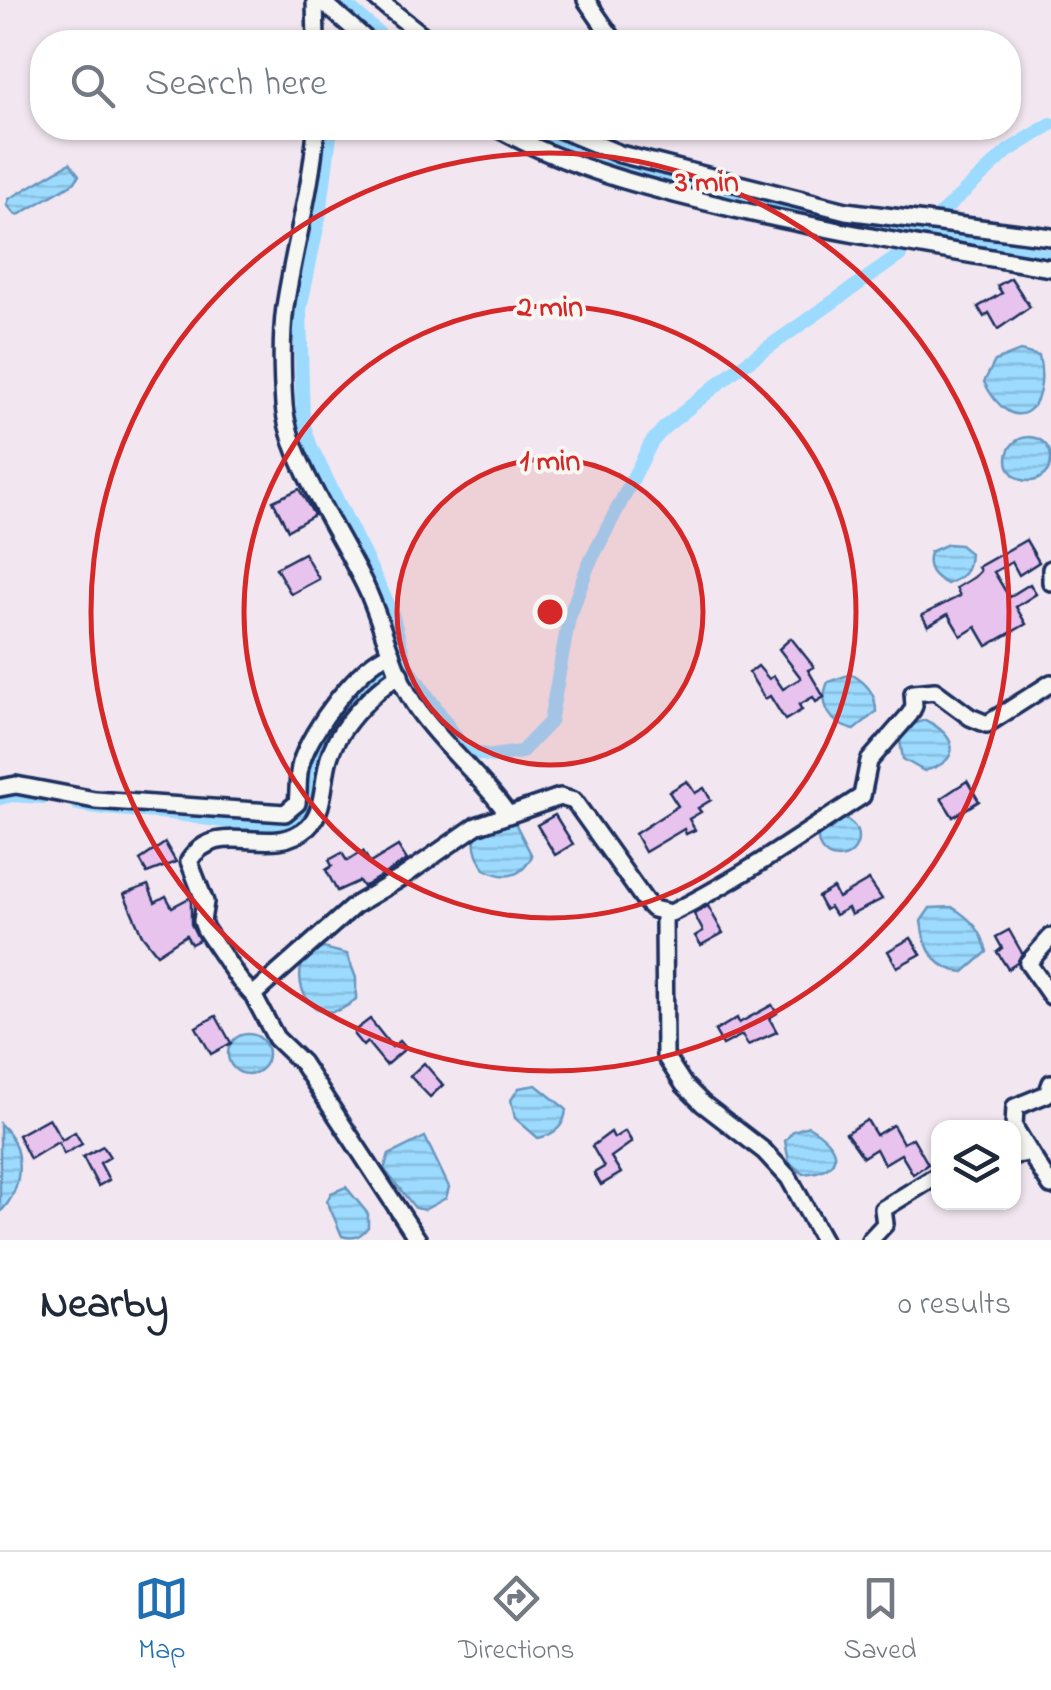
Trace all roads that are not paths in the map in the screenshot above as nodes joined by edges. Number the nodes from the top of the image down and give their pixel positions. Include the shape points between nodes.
1 (318, 0) edge
2 (378, 0) edge
3 (586, 0) edge
4 (317, 30) edge
5 (354, 30) edge
6 (416, 30) edge
7 (607, 30) edge
8 (315, 140) edge
9 (518, 140) edge
10 (588, 140) edge
11 (1051, 237) edge
12 (1051, 268) edge
13 (1051, 568) edge
14 (1051, 582) edge
15 (391, 653) junction
16 (400, 674) junction
17 (1051, 683) edge
18 (0, 788) edge
19 (507, 813) junction
20 (664, 914) junction
21 (1051, 937) edge
22 (253, 995) junction
23 (1051, 996) edge
24 (1051, 1083) edge
25 (1022, 1154) edge
26 (1048, 1176) edge
27 (931, 1179) edge
28 (418, 1240) edge
29 (823, 1240) edge
30 (870, 1240) edge

1 - 4 street
1 - 5 street
2 - 6 street
3 - 7 street
8 - 15 street via 284,312 284,409
9 - 12 street via 671,194
10 - 11 street via 620,154 846,211
13 - 14 street
15 - 16 street
15 - 18 street via 342,692 306,750 297,803 286,813
16 - 19 street via 420,713
16 - 22 street via 334,744 320,807 308,827 279,842 213,840 189,861 205,902 205,929
17 - 20 street via 986,724 935,691 912,693 910,714 868,760 862,796 768,861
19 - 20 street via 560,797 574,801 645,901
19 - 22 street via 355,905
20 - 29 street via 665,1056 702,1104 790,1178
21 - 23 street via 1028,963
22 - 28 street
24 - 25 street via 1047,1094 1015,1107
25 - 26 street
27 - 30 street via 883,1209 885,1224

